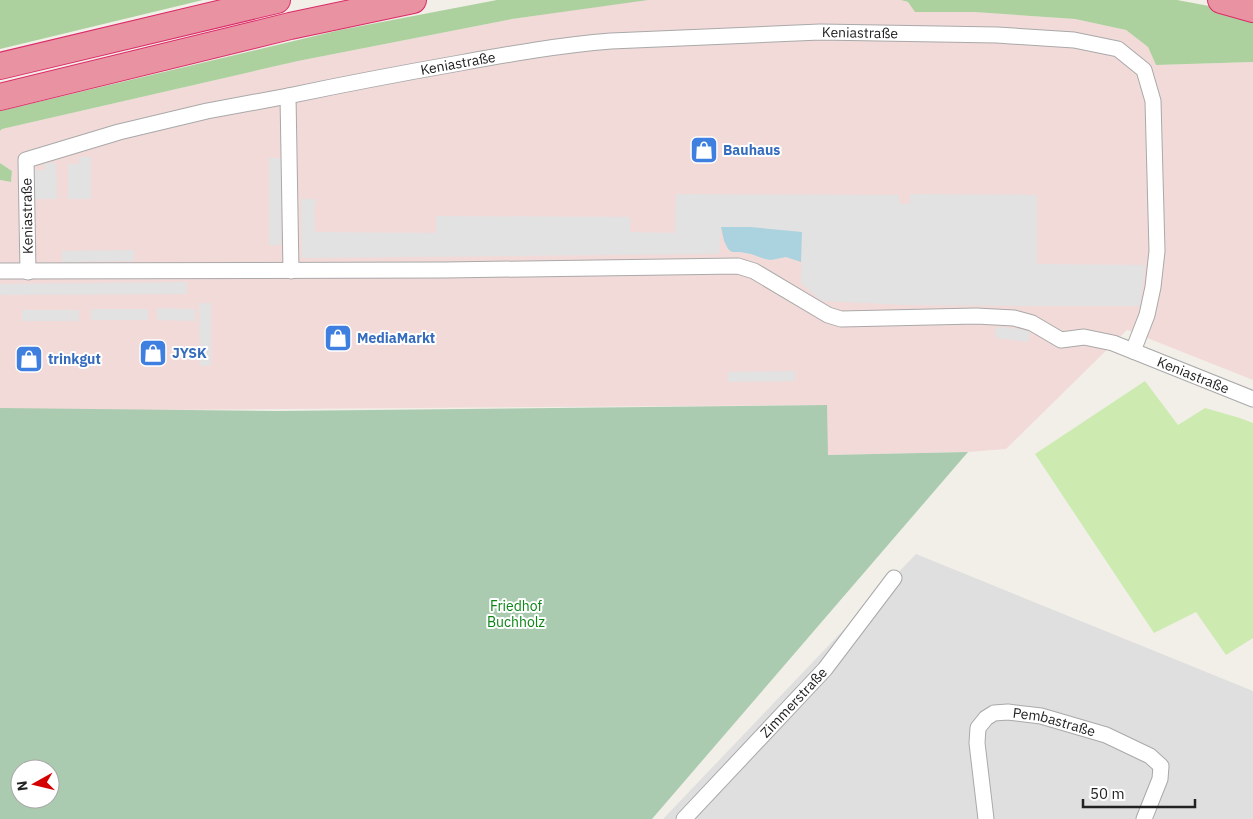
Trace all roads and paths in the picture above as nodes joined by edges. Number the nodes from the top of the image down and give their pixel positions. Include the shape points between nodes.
1 (277, 0) edge
2 (413, 0) edge
3 (1221, 0) edge
4 (1253, 9) edge
5 (0, 66) edge
6 (288, 96) junction
7 (0, 97) edge
8 (0, 271) edge
9 (291, 271) junction
10 (28, 272) junction
11 (1134, 351) junction
12 (1253, 398) edge
13 (894, 578) dead end
14 (684, 819) edge
15 (986, 819) edge
16 (1144, 819) edge

1 - 5 highway
2 - 7 highway via 280,28
3 - 4 highway
6 - 9 street
6 - 10 street, Keniastraße via 119,132 26,160
6 - 11 street, Keniastraße via 510,54 611,41 839,32 997,35 1074,40 1118,49 1144,70 1153,101 1157,250 1147,315
8 - 10 street, Keniastraße
9 - 10 street, Keniastraße
9 - 11 street, Keniastraße via 738,266 754,271 828,315 841,319 1014,318 1032,323 1061,340 1084,337
11 - 12 street, Keniastraße
13 - 14 street, Zimmerstraße via 825,669
15 - 16 street, Pembastraße via 978,728 994,713 1008,712 1041,716 1106,735 1150,756 1161,766 1160,779

